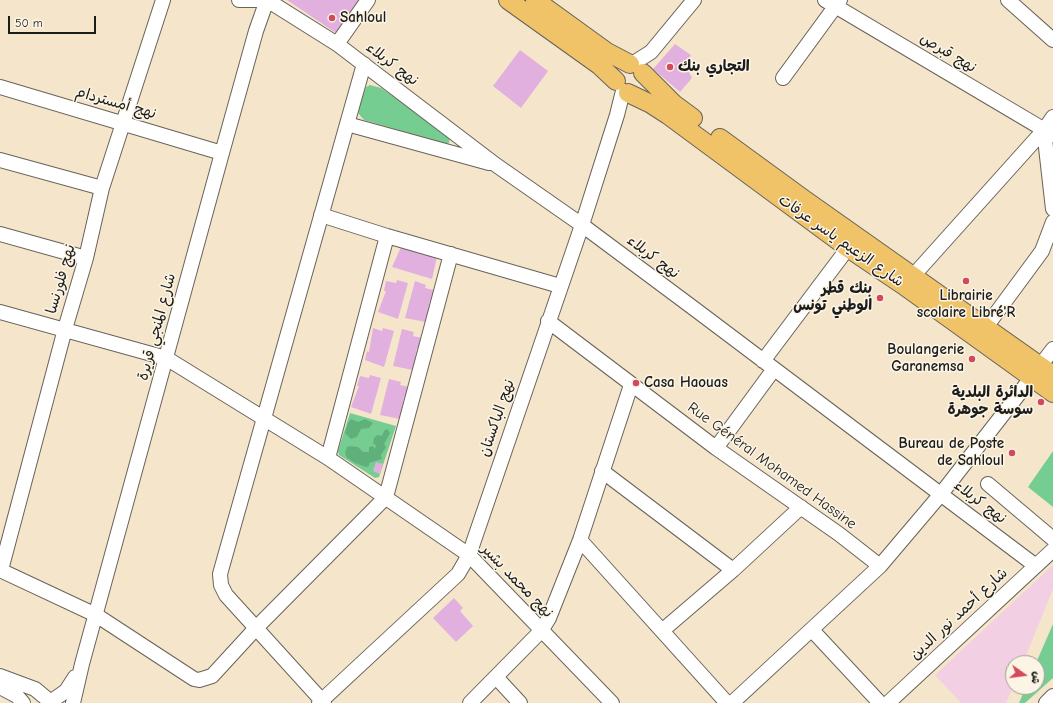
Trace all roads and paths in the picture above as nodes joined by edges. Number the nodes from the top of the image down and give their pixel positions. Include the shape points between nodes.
1 (163, 0) edge
2 (239, 0) edge
3 (267, 0) edge
4 (368, 0) edge
5 (508, 0) edge
6 (535, 0) edge
7 (694, 0) edge
8 (1008, 0) edge
9 (833, 2) edge
10 (1053, 40) edge
11 (337, 44) junction
12 (364, 64) junction
13 (637, 68) junction
14 (782, 78) dead end
15 (0, 87) edge
16 (622, 88) junction
17 (1053, 117) edge
18 (123, 123) junction
19 (347, 124) junction
20 (1049, 132) edge
21 (222, 153) junction
22 (0, 160) edge
23 (496, 165) junction
24 (102, 188) junction
25 (1053, 209) edge
26 (321, 215) junction
27 (1053, 222) edge
28 (582, 225) junction
29 (0, 234) edge
30 (388, 236) junction
31 (848, 248) junction
32 (451, 254) junction
33 (86, 258) junction
34 (913, 276) junction
35 (560, 286) junction
36 (0, 312) edge
37 (548, 321) junction
38 (986, 327) junction
39 (65, 329) junction
40 (1053, 349) edge
41 (166, 358) junction
42 (768, 365) junction
43 (1042, 373) edge
44 (631, 385) junction
45 (1053, 393) edge
46 (264, 418) junction
47 (716, 448) junction
48 (328, 458) junction
49 (602, 471) junction
50 (988, 484) dead end
51 (941, 494) junction
52 (386, 496) junction
53 (801, 507) junction
54 (1053, 539) edge
55 (580, 540) junction
56 (1053, 550) edge
57 (469, 555) junction
58 (880, 566) junction
59 (1036, 566) junction
60 (0, 570) edge
61 (733, 570) junction
62 (96, 615) junction
63 (257, 627) junction
64 (663, 630) junction
65 (812, 630) junction
66 (541, 631) junction
67 (82, 664) junction
68 (0, 676) edge
69 (496, 678) junction
70 (0, 688) edge
71 (1053, 696) edge
72 (48, 701) edge
73 (321, 702) edge
74 (23, 703) edge
75 (73, 703) edge
76 (470, 703) edge
77 (520, 703) edge
78 (612, 703) edge
79 (727, 703) edge
80 (732, 703) edge
81 (880, 703) edge
82 (888, 703) edge
83 (1046, 703) edge

1 - 18 street, نهج فلورنسا
2 - 3 street
3 - 11 street, نهج كربلاء
3 - 21 street, شارع المنجي قريرة
4 - 11 street
5 - 16 main road, شارع الزعيم ياسر عرفات via 598,66
6 - 13 main road, شارع الزعيم ياسر عرفات via 607,52
7 - 13 street
8 - 10 street
9 - 14 street
9 - 20 street, نهج قبرص
11 - 12 street, نهج كربلاء
12 - 19 street
12 - 23 street, نهج كربلاء
13 - 16 main road via 621,67 616,76
13 - 16 main road via 644,81 640,89
13 - 34 main road, شارع الزعيم ياسر عرفات via 674,104
15 - 18 street, نهج أمستردام
16 - 28 street, نهج الباكستان via 618,115
16 - 31 main road, شارع الزعيم ياسر عرفات via 668,115
17 - 20 street
18 - 21 street, نهج أمستردام
18 - 24 street, نهج فلورنسا
19 - 23 street
19 - 26 street
20 - 25 street
20 - 34 street
21 - 41 street, شارع المنجي قريرة
22 - 24 street
23 - 28 street, نهج كربلاء
24 - 33 street, نهج فلورنسا
26 - 30 street
26 - 46 street
27 - 38 street via 1042,251
28 - 35 street, نهج الباكستان
28 - 42 street, نهج كربلاء
29 - 33 street
30 - 32 street
30 - 48 street
31 - 42 street
31 - 43 main road, شارع الزعيم ياسر عرفات
32 - 35 street
32 - 52 street
33 - 39 street, نهج فلورنسا
34 - 38 main road, شارع الزعيم ياسر عرفات
35 - 37 street, نهج الباكستان
36 - 39 street, نهج محمد بشير
37 - 44 street, Rue Général Mohamed Hassine
37 - 57 street, نهج الباكستان
38 - 43 main road, شارع الزعيم ياسر عرفات
39 - 41 street, نهج محمد بشير
39 - 60 street, نهج فلورنسا
40 - 43 street
41 - 46 street, نهج محمد بشير
41 - 62 street, شارع المنجي قريرة
42 - 47 street
42 - 51 street, نهج كربلاء
43 - 45 main road, شارع الزعيم ياسر عرفات
43 - 51 street
44 - 47 street, Rue Général Mohamed Hassine
44 - 49 street
46 - 48 street, نهج محمد بشير
46 - 63 street via 220,574 221,585 226,595
47 - 53 street, Rue Général Mohamed Hassine
48 - 52 street, نهج محمد بشير
49 - 55 street
49 - 61 street
50 - 54 street
51 - 58 street
51 - 59 street, نهج كربلاء
52 - 57 street, نهج محمد بشير
52 - 63 street
53 - 58 street, Rue Général Mohamed Hassine
53 - 61 street
55 - 64 street
55 - 66 street via 549,618
56 - 59 street, شارع أحمد نور الدين
57 - 66 street, نهج محمد بشير
57 - 73 street, نهج الباكستان via 458,574
58 - 65 street
59 - 82 street, شارع أحمد نور الدين
60 - 62 street
61 - 64 street
62 - 63 street via 194,679 200,680 212,676
62 - 67 street, شارع المنجي قريرة
63 - 73 street
64 - 79 street
65 - 80 street
65 - 81 street
66 - 69 street
66 - 78 street, نهج محمد بشير
67 - 72 street, شارع المنجي قريرة via 66,691
67 - 75 street, شارع المنجي قريرة
68 - 72 street via 34,689
69 - 76 street
69 - 77 street
70 - 74 street via 17,696
71 - 83 street

